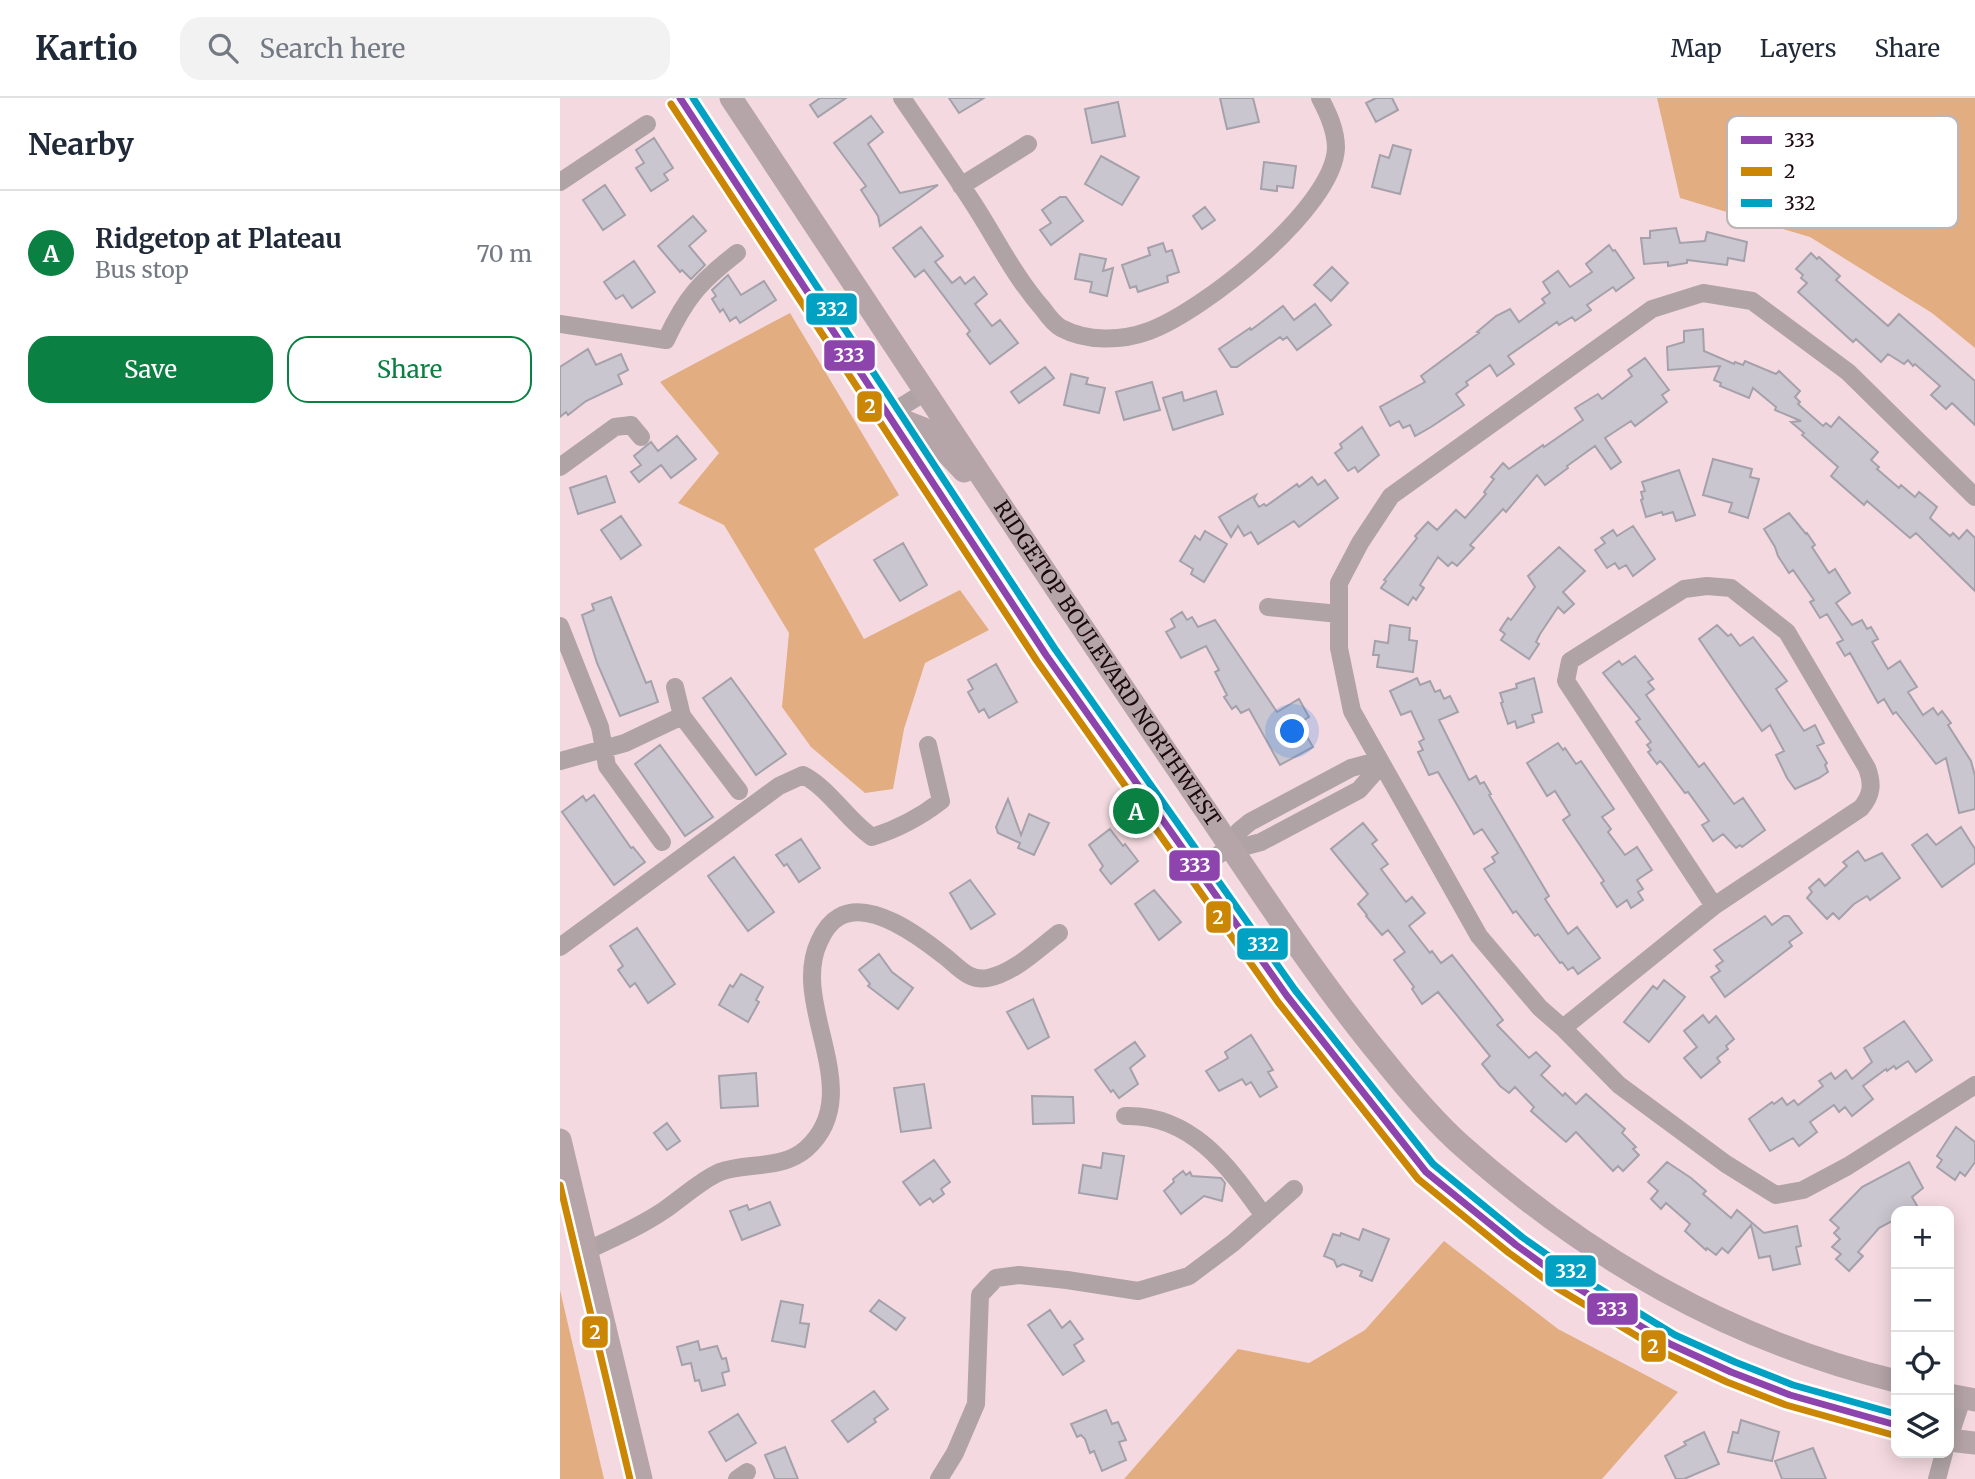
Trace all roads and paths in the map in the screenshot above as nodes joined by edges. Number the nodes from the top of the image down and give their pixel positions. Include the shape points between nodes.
1 (680, 98) edge
2 (732, 98) edge
3 (902, 98) edge
4 (1320, 98) edge
5 (647, 124) dead end
6 (1028, 144) dead end
7 (560, 182) edge
8 (961, 186) junction
9 (737, 253) dead end
10 (560, 324) edge
11 (925, 391) junction
12 (888, 415) junction
13 (641, 437) dead end
14 (560, 467) edge
15 (1975, 497) edge
16 (1013, 525) junction
17 (1268, 607) dead end
18 (1339, 614) junction
19 (560, 626) edge
20 (675, 687) dead end
21 (682, 716) junction
22 (928, 745) dead end
23 (604, 750) junction
24 (560, 761) edge
25 (1381, 765) junction
26 (739, 791) dead end
27 (662, 842) dead end
28 (1231, 846) junction
29 (1198, 869) junction
30 (1714, 906) junction
31 (1059, 933) dead end
32 (560, 947) edge
33 (1563, 1028) junction
34 (1975, 1085) edge
35 (1125, 1116) dead end
36 (560, 1140) edge
37 (1294, 1189) dead end
38 (1264, 1216) junction
39 (588, 1250) junction
40 (1891, 1380) edge
41 (1962, 1398) edge
42 (1954, 1423) edge
43 (1891, 1424) edge
44 (1954, 1440) edge
45 (1975, 1443) edge
46 (1943, 1458) edge
47 (641, 1479) edge
48 (939, 1479) edge
49 (1937, 1479) edge

1 - 12 main road, RIDGETOP BOULEVARD NORTHWEST
2 - 11 main road, RIDGETOP BOULEVARD NORTHWEST
3 - 8 street
4 - 8 street via 1329,114 1336,149 1331,171 1314,198 1247,269 1176,319 1147,332 1096,338 1058,327 1004,257
5 - 7 street
6 - 8 street
9 - 10 street via 709,275 682,306 666,340
11 - 12 street
11 - 16 main road, RIDGETOP BOULEVARD NORTHWEST
12 - 16 main road via 923,429
12 - 29 main road, RIDGETOP BOULEVARD NORTHWEST via 1046,656
13 - 14 street via 631,425 615,427
15 - 18 street via 1848,372 1752,301 1703,293 1652,309 1391,496 1339,583
16 - 28 main road, RIDGETOP BOULEVARD NORTHWEST
17 - 18 street
18 - 25 street via 1339,648 1352,711
19 - 23 street via 600,727
20 - 21 street
21 - 23 street
21 - 26 street
22 - 32 street via 941,801 925,814 872,837 803,775 779,786
23 - 24 street
23 - 27 street via 607,766
25 - 28 street via 1347,796 1261,842
25 - 33 street via 1479,936
28 - 29 street
28 - 40 main road, RIDGETOP BOULEVARD NORTHWEST via 1323,984 1404,1084 1459,1143 1565,1230 1669,1295 1730,1324 1792,1351
29 - 43 main road, RIDGETOP BOULEVARD NORTHWEST via 1287,996 1401,1143 1465,1205 1563,1279 1670,1344 1790,1395
30 - 30 street via 1861,808 1872,784 1787,632 1731,588 1707,586 1684,589 1570,661 1566,681
30 - 33 street
31 - 39 street via 1004,974 985,979 968,976 892,920 865,912 839,917 824,931 813,955 816,1004 831,1082 829,1112 807,1149 778,1163 719,1172 641,1226
33 - 34 street via 1619,1085 1776,1195 1803,1190 1848,1166
35 - 38 street via 1165,1122 1187,1132 1229,1167
36 - 39 main road
37 - 38 street
38 - 48 street via 1189,1276 1138,1291 1019,1275 996,1278 980,1295 976,1404
39 - 47 main road
41 - 42 street
44 - 45 main road
46 - 49 street

